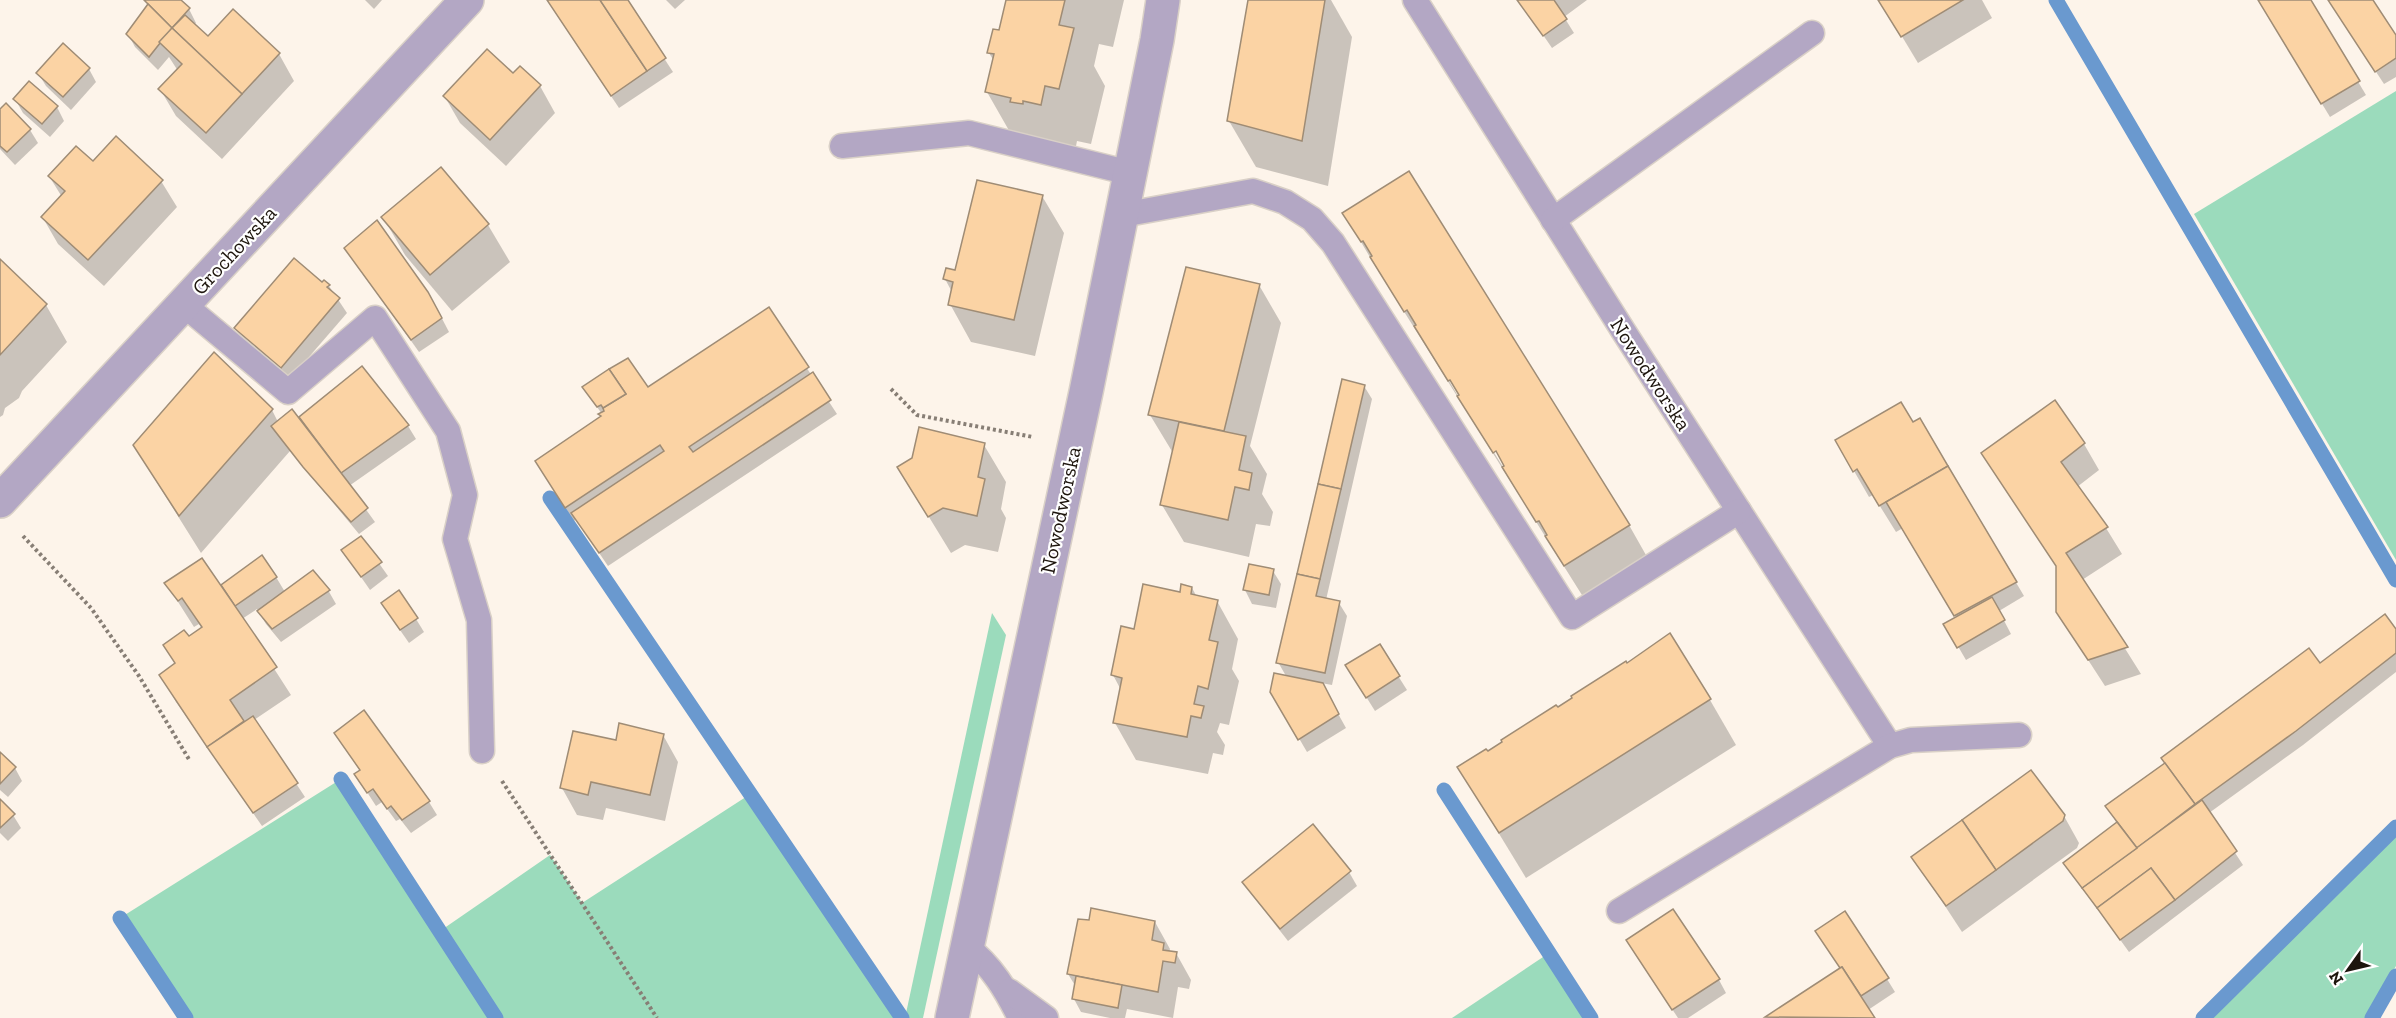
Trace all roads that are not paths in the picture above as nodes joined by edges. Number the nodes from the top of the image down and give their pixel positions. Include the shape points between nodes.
1 (467, 0) edge
2 (1163, 0) edge
3 (1415, 0) edge
4 (1812, 33) dead end
5 (842, 146) dead end
6 (1130, 173) junction
7 (1122, 215) junction
8 (1553, 219) junction
9 (183, 304) junction
10 (0, 501) edge
11 (1739, 511) junction
12 (2019, 735) dead end
13 (1890, 746) junction
14 (482, 751) road end
15 (1619, 911) dead end
16 (967, 947) junction
17 (1005, 988) junction
18 (952, 1018) edge
19 (1020, 1018) edge
20 (1046, 1018) edge

1 - 9 street, Grochowska
2 - 6 street, Nowodworska
3 - 8 lane, Nowodworska
4 - 8 lane
5 - 6 lane via 969,133
6 - 7 street, Nowodworska
7 - 11 lane via 1253,191 1285,202 1312,219 1333,243 1572,617
7 - 16 street, Nowodworska
8 - 11 lane, Nowodworska
9 - 10 street, Grochowska
9 - 14 lane via 288,392 375,318 448,431 465,495 455,539 479,620
11 - 13 lane, Nowodworska
12 - 13 lane via 1911,740
13 - 15 lane
16 - 17 lane via 983,959
16 - 18 street, Nowodworska
17 - 19 lane
17 - 20 lane

